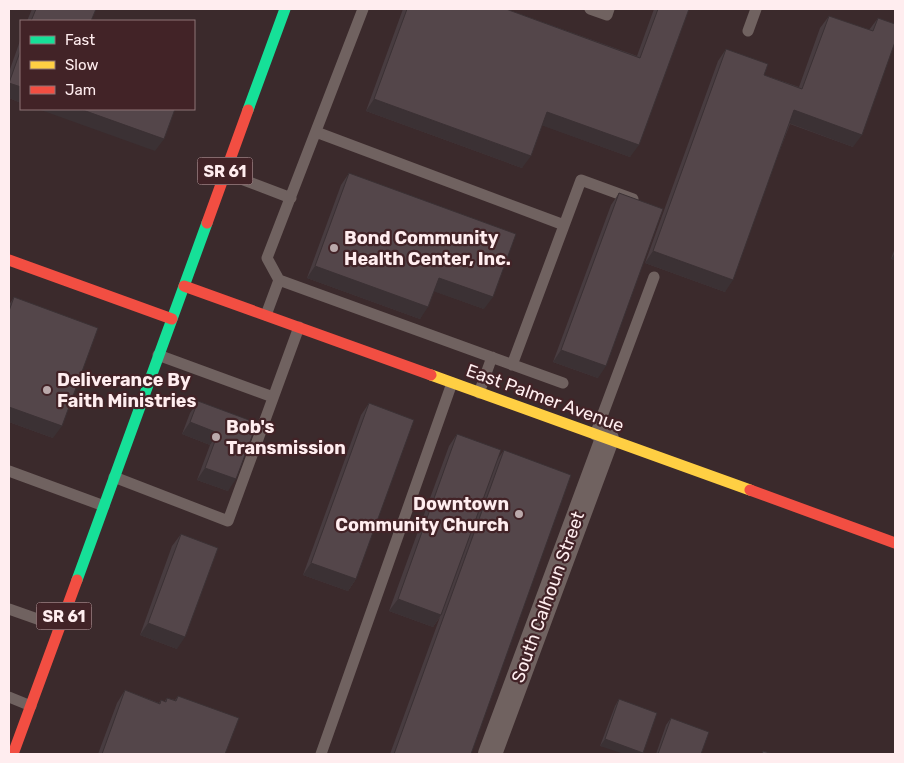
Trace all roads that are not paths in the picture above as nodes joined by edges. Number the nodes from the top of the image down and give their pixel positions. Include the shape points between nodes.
1 (285, 9) edge
2 (363, 9) edge
3 (590, 9) edge
4 (609, 9) edge
5 (756, 9) edge
6 (748, 31) dead end
7 (316, 132) junction
8 (224, 173) junction
9 (290, 198) junction
10 (640, 202) edge
11 (564, 225) junction
12 (9, 260) edge
13 (654, 277) dead end
14 (279, 280) junction
15 (184, 286) junction
16 (266, 315) junction
17 (172, 319) junction
18 (299, 327) junction
19 (158, 355) junction
20 (492, 358) junction
21 (512, 365) junction
22 (452, 383) junction
23 (563, 383) dead end
24 (480, 393) junction
25 (273, 397) junction
26 (601, 437) junction
27 (9, 471) edge
28 (114, 477) junction
29 (104, 506) junction
30 (895, 542) edge
31 (9, 609) edge
32 (60, 627) junction
33 (9, 698) edge
34 (31, 706) junction
35 (14, 754) edge
36 (321, 754) edge
37 (490, 754) edge

1 - 8 street, SR 61
2 - 7 lane
3 - 4 lane via 607,15
5 - 6 lane
7 - 9 lane
7 - 11 lane
8 - 9 lane
8 - 15 street, SR 61
9 - 14 lane via 268,258
10 - 11 lane via 581,180
11 - 21 lane
12 - 17 street
13 - 26 lane
14 - 16 lane
14 - 20 lane
15 - 16 street, East Palmer Avenue
15 - 17 street, SR 61
16 - 18 street, East Palmer Avenue
17 - 19 street, SR 61
18 - 22 street, East Palmer Avenue
18 - 25 lane
19 - 25 lane
19 - 28 street, SR 61
20 - 21 lane
20 - 24 lane
21 - 23 lane
22 - 24 street, East Palmer Avenue
22 - 36 lane
24 - 26 street, East Palmer Avenue
25 - 28 lane via 228,521
26 - 30 street, East Palmer Avenue
26 - 37 street, South Calhoun Street
27 - 29 lane
28 - 29 street, SR 61
29 - 32 street, SR 61
31 - 32 lane
32 - 34 street, SR 61
33 - 34 lane
34 - 35 street, SR 61

